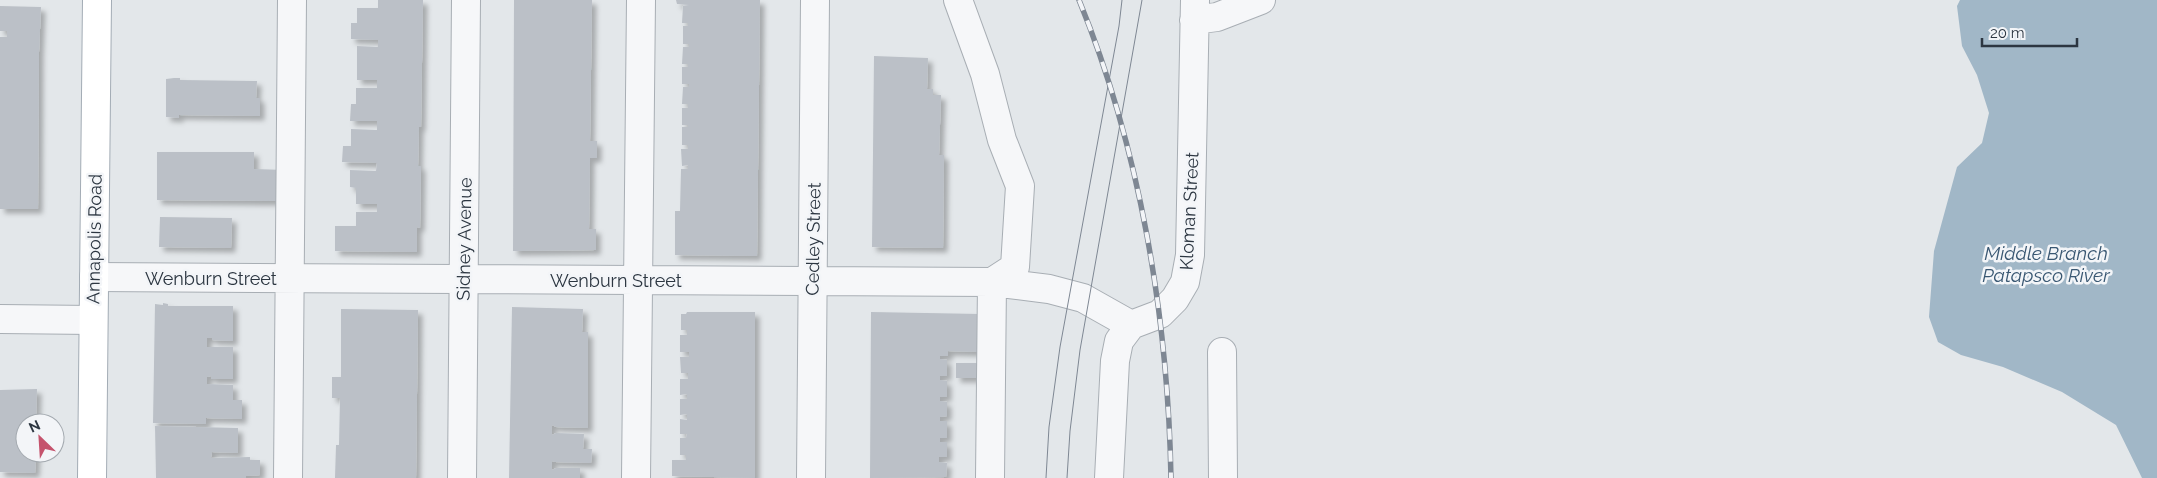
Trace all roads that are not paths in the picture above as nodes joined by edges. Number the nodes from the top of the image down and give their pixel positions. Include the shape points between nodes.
1 (97, 0) edge
2 (292, 0) edge
3 (466, 0) edge
4 (640, 0) edge
5 (815, 0) edge
6 (958, 0) edge
7 (1261, 0) edge
8 (1194, 10) edge
9 (94, 277) junction
10 (290, 278) junction
11 (464, 279) junction
12 (638, 280) junction
13 (813, 282) junction
14 (992, 282) junction
15 (0, 319) edge
16 (93, 320) junction
17 (1130, 325) junction
18 (1222, 352) dead end
19 (92, 478) edge
20 (288, 478) edge
21 (462, 478) edge
22 (636, 478) edge
23 (811, 478) edge
24 (990, 478) edge
25 (1108, 478) edge
26 (1223, 478) edge

1 - 9 main road, Annapolis Road
2 - 10 street
3 - 11 street, Sidney Avenue
4 - 12 street
5 - 13 street, Cedley Street
6 - 14 street via 985,74 1002,140 1020,186 1015,267
7 - 8 street via 1217,17
8 - 17 street, Kloman Street via 1190,255 1185,282 1176,299 1160,314
9 - 10 street, Wenburn Street
9 - 16 main road, Annapolis Road
10 - 11 street, Wenburn Street
10 - 20 street
11 - 12 street, Wenburn Street
11 - 21 street, Sidney Avenue
12 - 13 street, Wenburn Street
12 - 22 street
13 - 14 street, Wenburn Street
13 - 23 street, Cedley Street
14 - 17 street, Wenburn Street via 1049,289 1083,298
14 - 24 street
15 - 16 street
16 - 19 main road, Annapolis Road
17 - 25 street via 1119,342 1115,361
18 - 26 street

